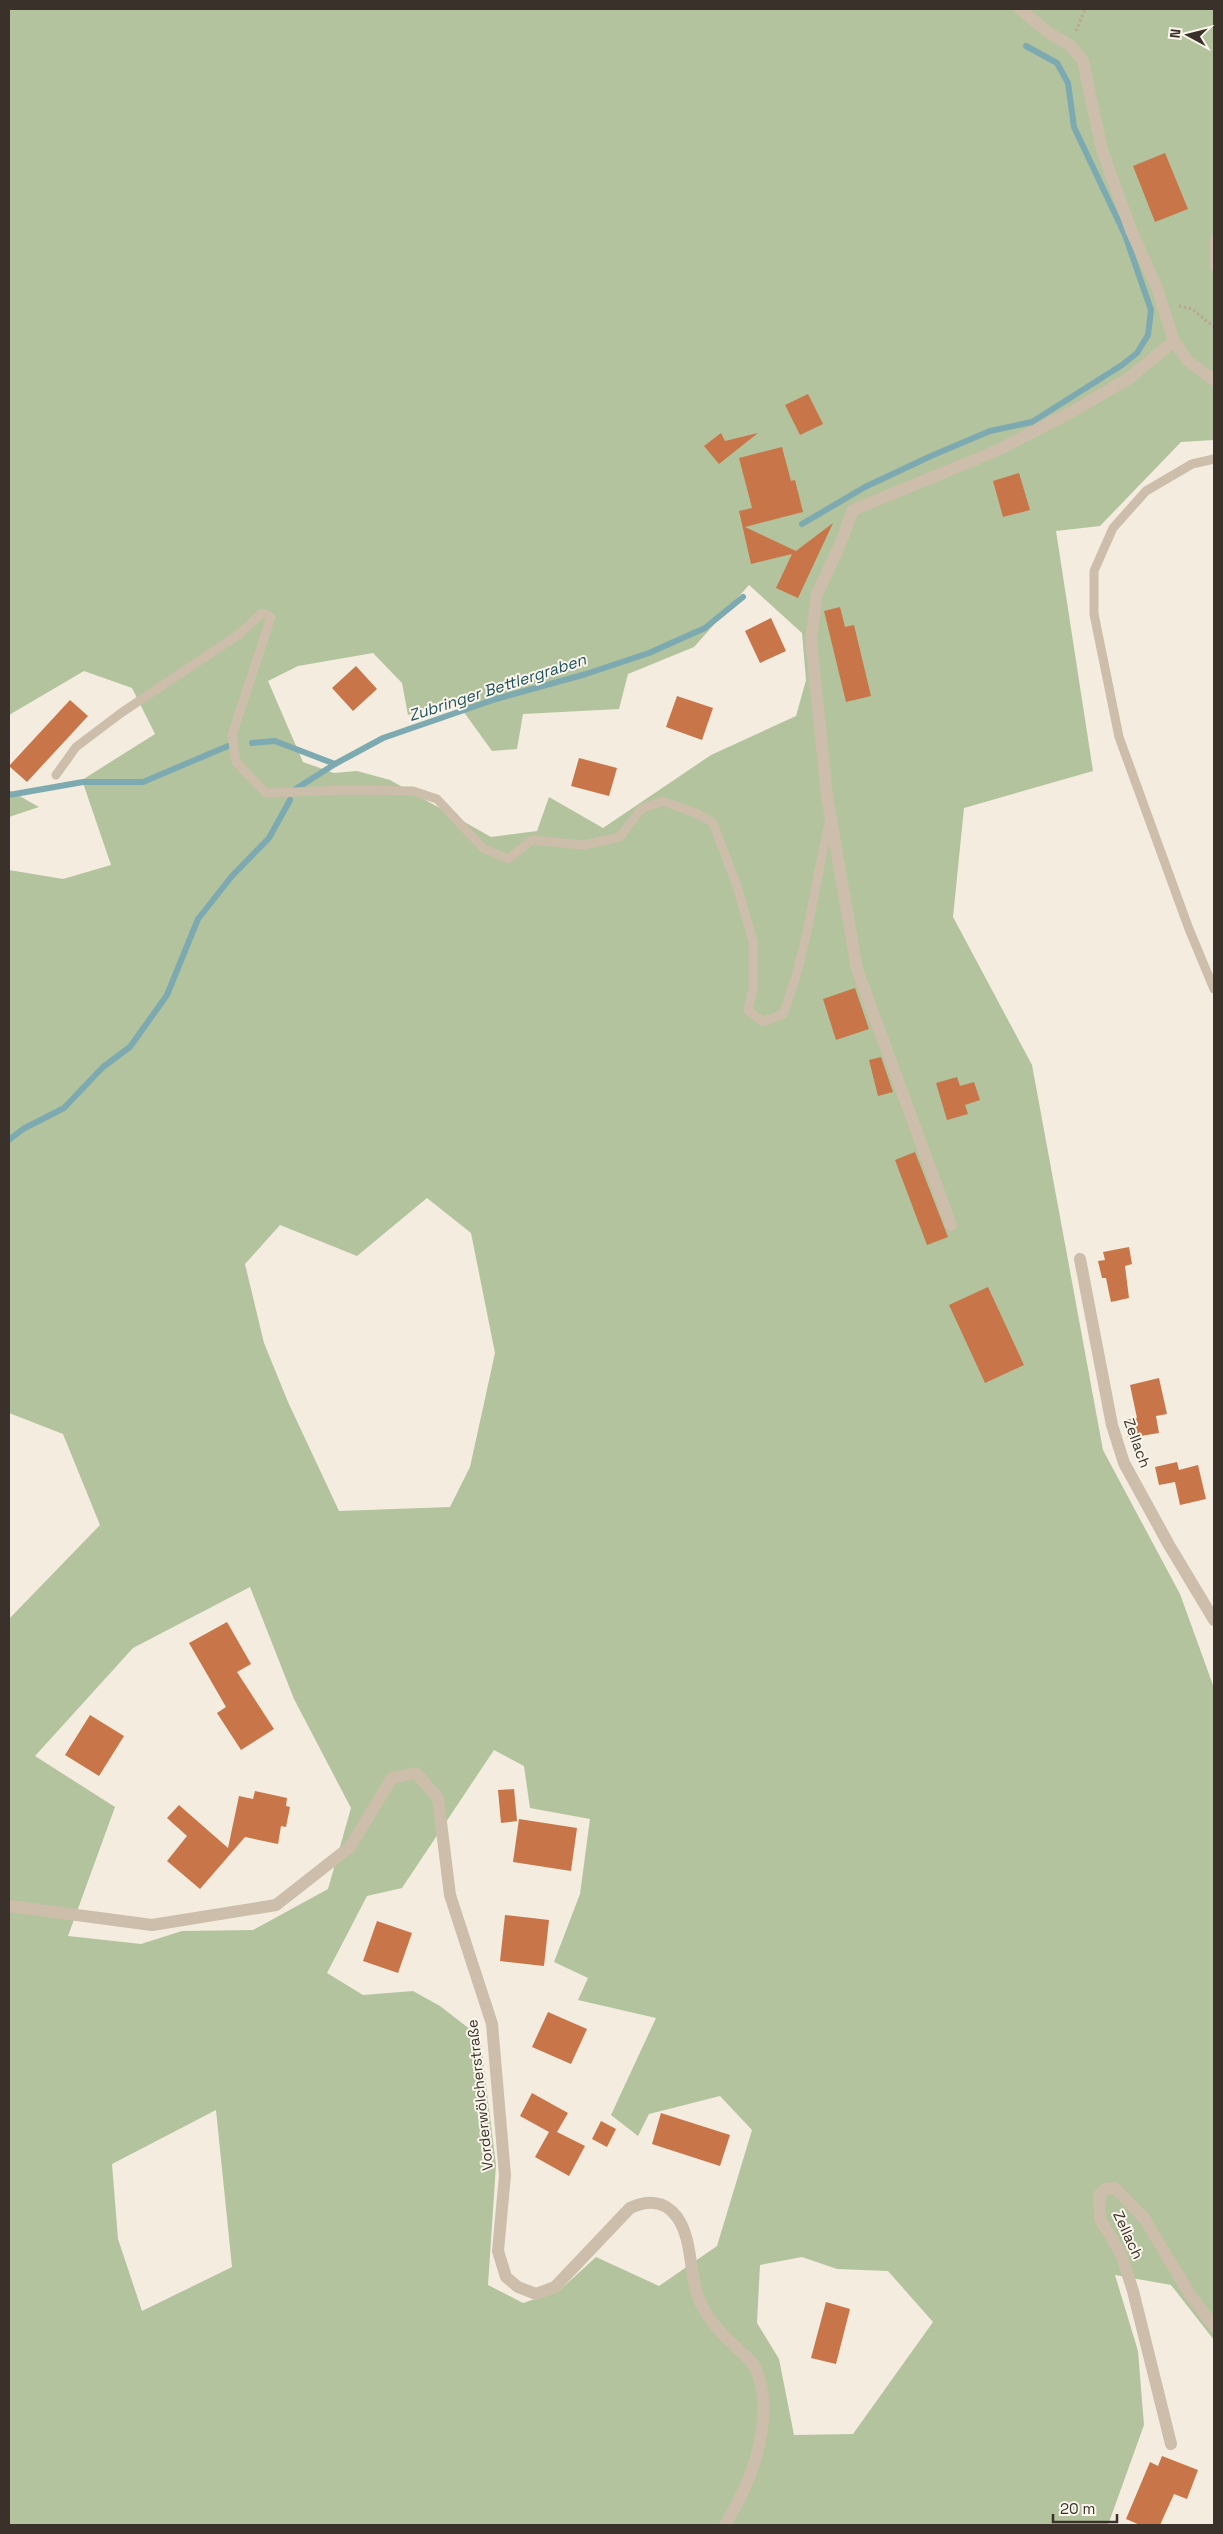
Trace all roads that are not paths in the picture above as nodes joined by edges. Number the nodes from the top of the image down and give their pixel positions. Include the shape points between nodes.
1 (1020, 9) edge
2 (1214, 240) edge
3 (1214, 267) edge
4 (1174, 341) junction
5 (1214, 380) edge
6 (1214, 459) edge
7 (56, 774) dead end
8 (831, 818) junction
9 (1214, 989) edge
10 (951, 1224) dead end
11 (1080, 1259) dead end
12 (1214, 1620) edge
13 (9, 1906) edge
14 (1214, 2326) edge
15 (1171, 2444) dead end
16 (725, 2525) edge

1 - 4 street via 1070,46 1083,61 1102,150 1131,230 1157,288
2 - 3 lane
4 - 5 street via 1188,361
4 - 8 street via 1128,379 1075,410 996,451 853,510 817,594 811,639
6 - 9 lane via 1192,464 1146,491 1113,528 1094,571 1094,614 1119,737
7 - 8 lane via 76,747 238,635 262,613 271,617 232,735 236,762 266,793 413,791 438,799 483,848 508,860 532,840 583,845 620,837 641,808 662,801 696,813 713,823 737,886 753,941 753,989 748,1010 763,1022 783,1014 796,981
8 - 10 street via 857,969
11 - 12 street, Zellach via 1112,1425 1124,1464
13 - 16 street, Vorderwölcherstraße via 152,1925 276,1905 350,1847 392,1778 416,1773 438,1798 450,1895 492,2024 505,2175 498,2251 506,2277 518,2287 536,2294 555,2287 630,2208 643,2202 659,2203 677,2216 684,2232 700,2303 719,2332 753,2364 763,2396 763,2419 754,2463
14 - 15 street, Zellach via 1191,2296 1144,2218 1115,2188 1105,2189 1099,2195 1100,2219 1121,2254 1133,2291

